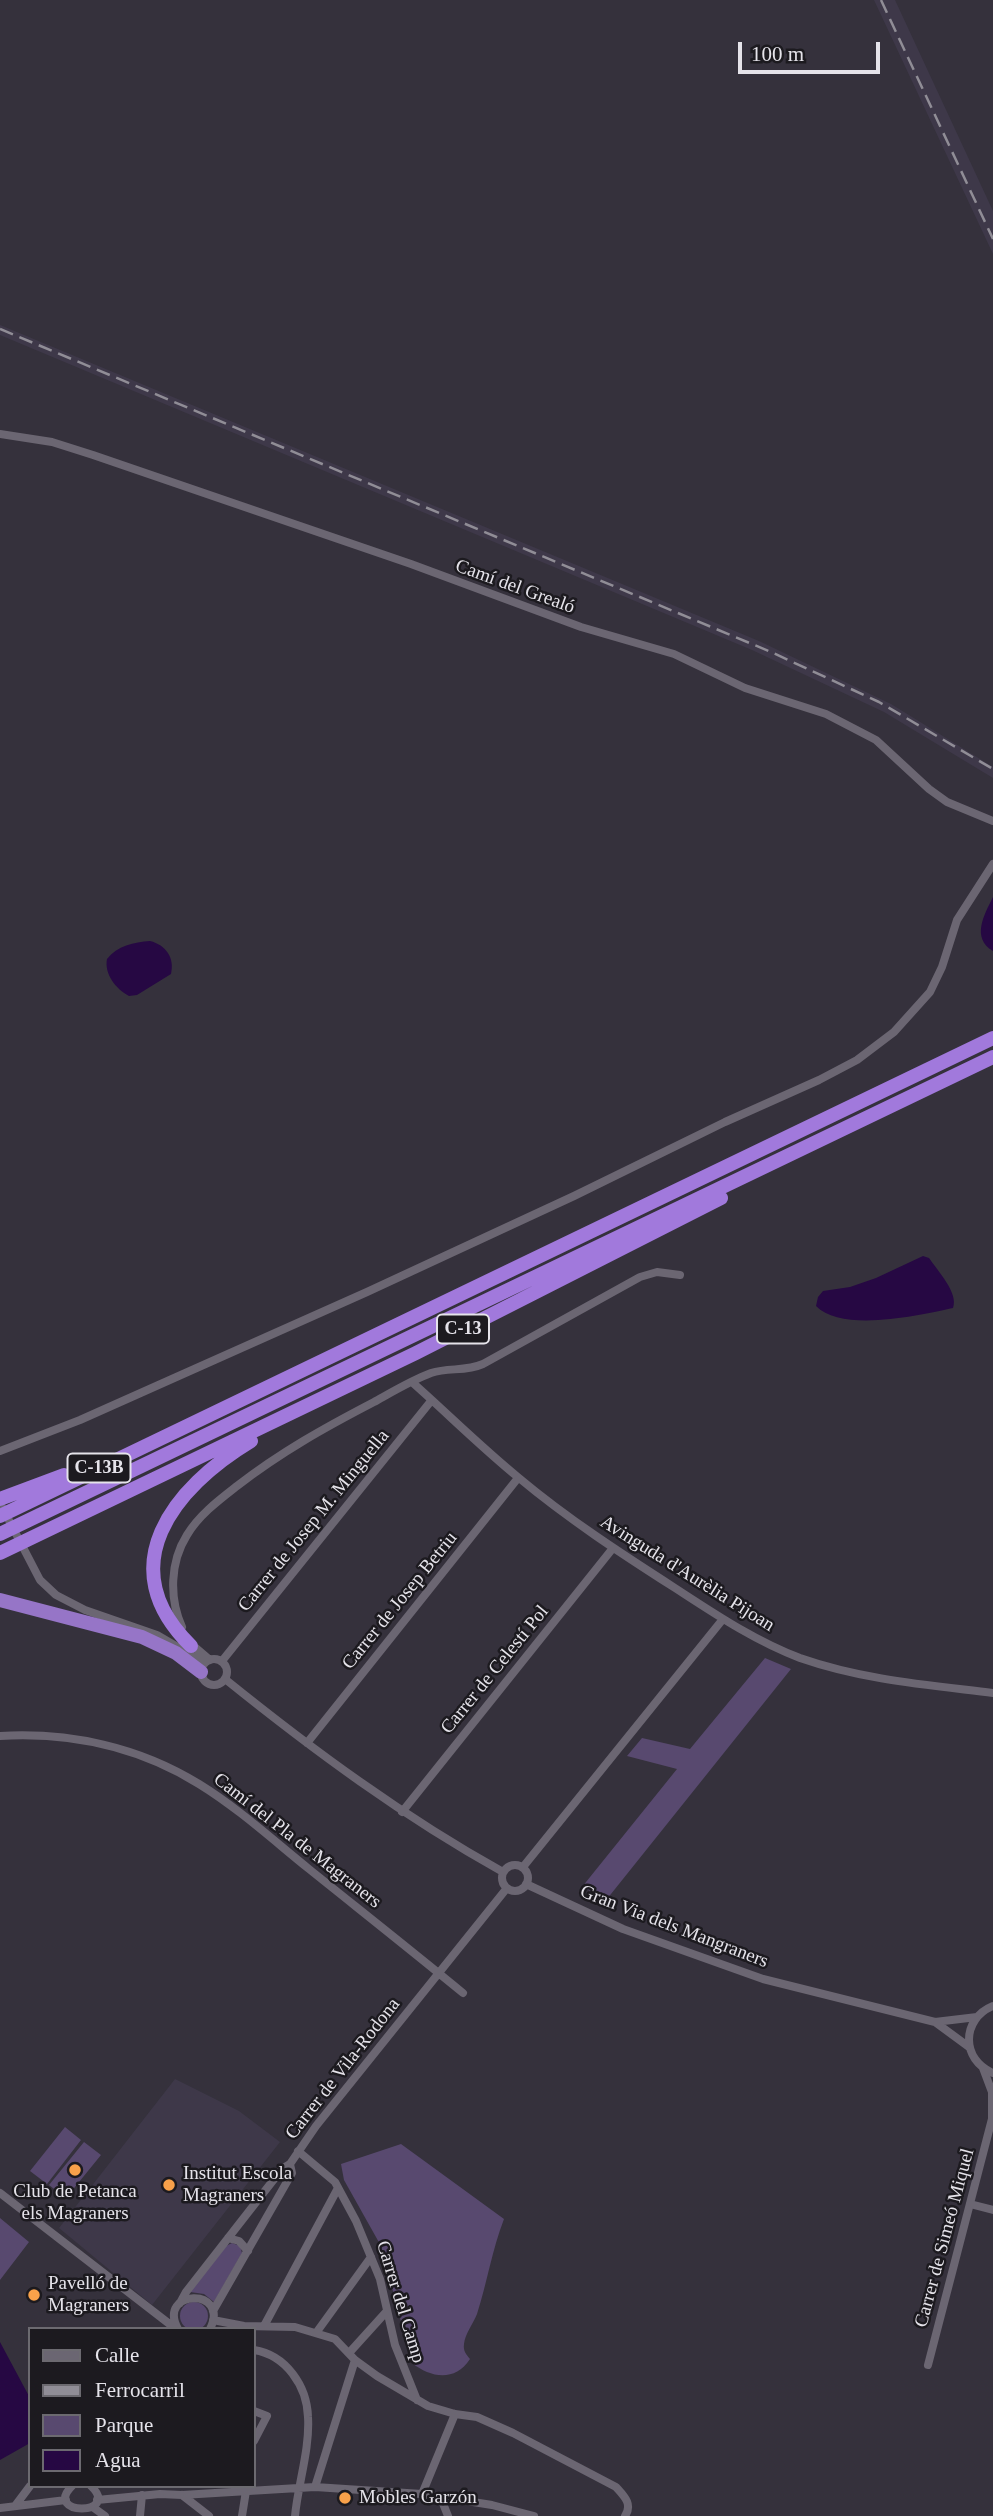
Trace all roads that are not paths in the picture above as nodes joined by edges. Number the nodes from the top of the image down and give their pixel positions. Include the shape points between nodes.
1 (0, 434) edge
2 (993, 821) edge
3 (993, 864) edge
4 (993, 1038) edge
5 (993, 1057) edge
6 (919, 1092) junction
7 (680, 1275) dead end
8 (489, 1317) junction
9 (413, 1382) junction
10 (431, 1401) junction
11 (197, 1421) junction
12 (0, 1451) edge
13 (518, 1478) junction
14 (0, 1501) edge
15 (0, 1516) edge
16 (0, 1534) edge
17 (612, 1548) junction
18 (0, 1553) edge
19 (0, 1600) edge
20 (723, 1619) junction
21 (191, 1646) junction
22 (222, 1661) junction
23 (205, 1665) junction
24 (225, 1679) junction
25 (993, 1693) edge
26 (0, 1735) edge
27 (307, 1743) junction
28 (402, 1812) junction
29 (523, 1867) junction
30 (503, 1872) junction
31 (526, 1884) junction
32 (507, 1888) junction
33 (439, 1973) junction
34 (463, 1993) dead end
35 (993, 2006) edge
36 (976, 2017) junction
37 (935, 2022) junction
38 (969, 2047) junction
39 (983, 2068) junction
40 (993, 2073) edge
41 (992, 2117) edge
42 (298, 2151) junction
43 (290, 2164) junction
44 (338, 2188) junction
45 (0, 2193) edge
46 (970, 2204) junction
47 (993, 2210) edge
48 (228, 2238) junction
49 (248, 2251) junction
50 (371, 2257) junction
51 (178, 2304) junction
52 (387, 2311) junction
53 (212, 2320) edge
54 (165, 2321) junction
55 (264, 2326) junction
56 (160, 2327) edge
57 (174, 2327) edge
58 (176, 2327) edge
59 (316, 2333) junction
60 (256, 2350) edge
61 (349, 2353) junction
62 (355, 2360) junction
63 (928, 2365) dead end
64 (417, 2400) junction
65 (256, 2412) edge
66 (454, 2414) junction
67 (256, 2437) edge
68 (314, 2487) junction
69 (28, 2488) edge
70 (94, 2488) edge
71 (298, 2488) junction
72 (160, 2490) edge
73 (246, 2491) junction
74 (69, 2493) edge
75 (422, 2494) junction
76 (142, 2495) junction
77 (182, 2496) junction
78 (440, 2496) junction
79 (192, 2503) junction
80 (95, 2504) junction
81 (15, 2506) junction
82 (0, 2508) edge
83 (79, 2515) edge
84 (106, 2516) edge
85 (140, 2516) edge
86 (191, 2516) edge
87 (209, 2516) edge
88 (242, 2516) edge
89 (295, 2516) edge
90 (448, 2516) edge
91 (534, 2516) edge
92 (625, 2516) edge

1 - 2 street, Camí del Grealó via 52,442 93,455 411,564 581,628 681,657 746,688 855,727 938,796
3 - 12 street via 957,920 930,992 894,1032 856,1060 367,1293
4 - 11 highway, C-13
5 - 6 highway, C-13
6 - 8 highway, C-13 via 904,1107
6 - 16 highway, C-13B
7 - 9 street via 657,1272 640,1277 484,1364 435,1372
8 - 18 highway, C-13
8 - 21 highway via 271,1430 229,1455 190,1488 160,1531 153,1570 162,1608
9 - 10 street, Avinguda d'Aurèlia Pijoan
9 - 21 street via 288,1449 195,1524 181,1547 173,1579 178,1619
10 - 13 street, Avinguda d'Aurèlia Pijoan
10 - 22 street, Carrer de Josep M. Minguella
11 - 14 highway, C-13 via 178,1423
11 - 15 highway, C-13B
13 - 17 street, Avinguda d'Aurèlia Pijoan
13 - 27 street, Carrer de Josep Betriu
14 - 23 street via 25,1555 56,1595 157,1635
17 - 20 street, Avinguda d'Aurèlia Pijoan
17 - 28 street, Carrer de Celestí Pol
19 - 23 highway via 142,1637
20 - 25 street, Avinguda d'Aurèlia Pijoan via 774,1647 834,1669
20 - 29 street
21 - 23 street
22 - 23 street
22 - 24 street via 227,1669
23 - 24 street via 208,1683
24 - 27 street
26 - 33 street, Camí del Pla de Magraners via 80,1739 123,1750 181,1774 232,1808
27 - 28 street
28 - 30 street
29 - 30 street via 512,1865
29 - 31 street
30 - 32 street
31 - 32 street via 520,1890
31 - 37 street, Gran Via dels Mangraners via 623,1929 716,1964
32 - 33 street, Carrer de Vila-Rodona
33 - 34 street, Camí del Pla de Magraners
33 - 42 street, Carrer de Vila-Rodona
35 - 36 street, Gran Via dels Mangraners
36 - 37 street, Gran Via dels Mangraners
36 - 38 street
37 - 38 street, Gran Via dels Mangraners
38 - 39 street, Gran Via dels Mangraners
39 - 40 street, Gran Via dels Mangraners
39 - 41 street, Carrer de Simeó Miquel via 992,2092
41 - 46 street, Carrer de Simeó Miquel
42 - 43 street, Carrer de Vila-Rodona
42 - 44 street, Carrer del Camp
43 - 48 street, Carrer de Vila-Rodona
43 - 49 street via 292,2173
44 - 50 street, Carrer del Camp
44 - 55 street
45 - 54 street
46 - 47 street
46 - 63 street, Carrer de Simeó Miquel
48 - 49 street
48 - 51 street, Carrer de Vila-Rodona
49 - 53 street
50 - 52 street, Carrer del Camp
50 - 59 street
51 - 53 street via 196,2297 205,2301
51 - 54 street, Carrer de Vila-Rodona
51 - 58 street
52 - 61 street
52 - 64 street, Carrer del Camp
53 - 55 street
54 - 56 street, Carrer de Vila-Rodona
54 - 57 street
55 - 59 street
59 - 61 street via 335,2339
60 - 71 street via 287,2365 302,2388 308,2417
61 - 62 street
62 - 64 street
62 - 68 street
64 - 66 street
65 - 67 street via 267,2416
66 - 75 street
66 - 92 street via 477,2417 513,2433 616,2487 627,2499
68 - 71 street
68 - 75 street
69 - 81 street
70 - 80 street
71 - 73 street
71 - 89 street
72 - 76 street
72 - 77 street
73 - 77 street
73 - 88 street
74 - 81 street
74 - 83 street via 72,2510
75 - 78 street
76 - 80 street
76 - 85 street
77 - 79 street
78 - 90 street
78 - 91 street
79 - 86 street
79 - 87 street
80 - 83 street
80 - 84 street
81 - 82 street

